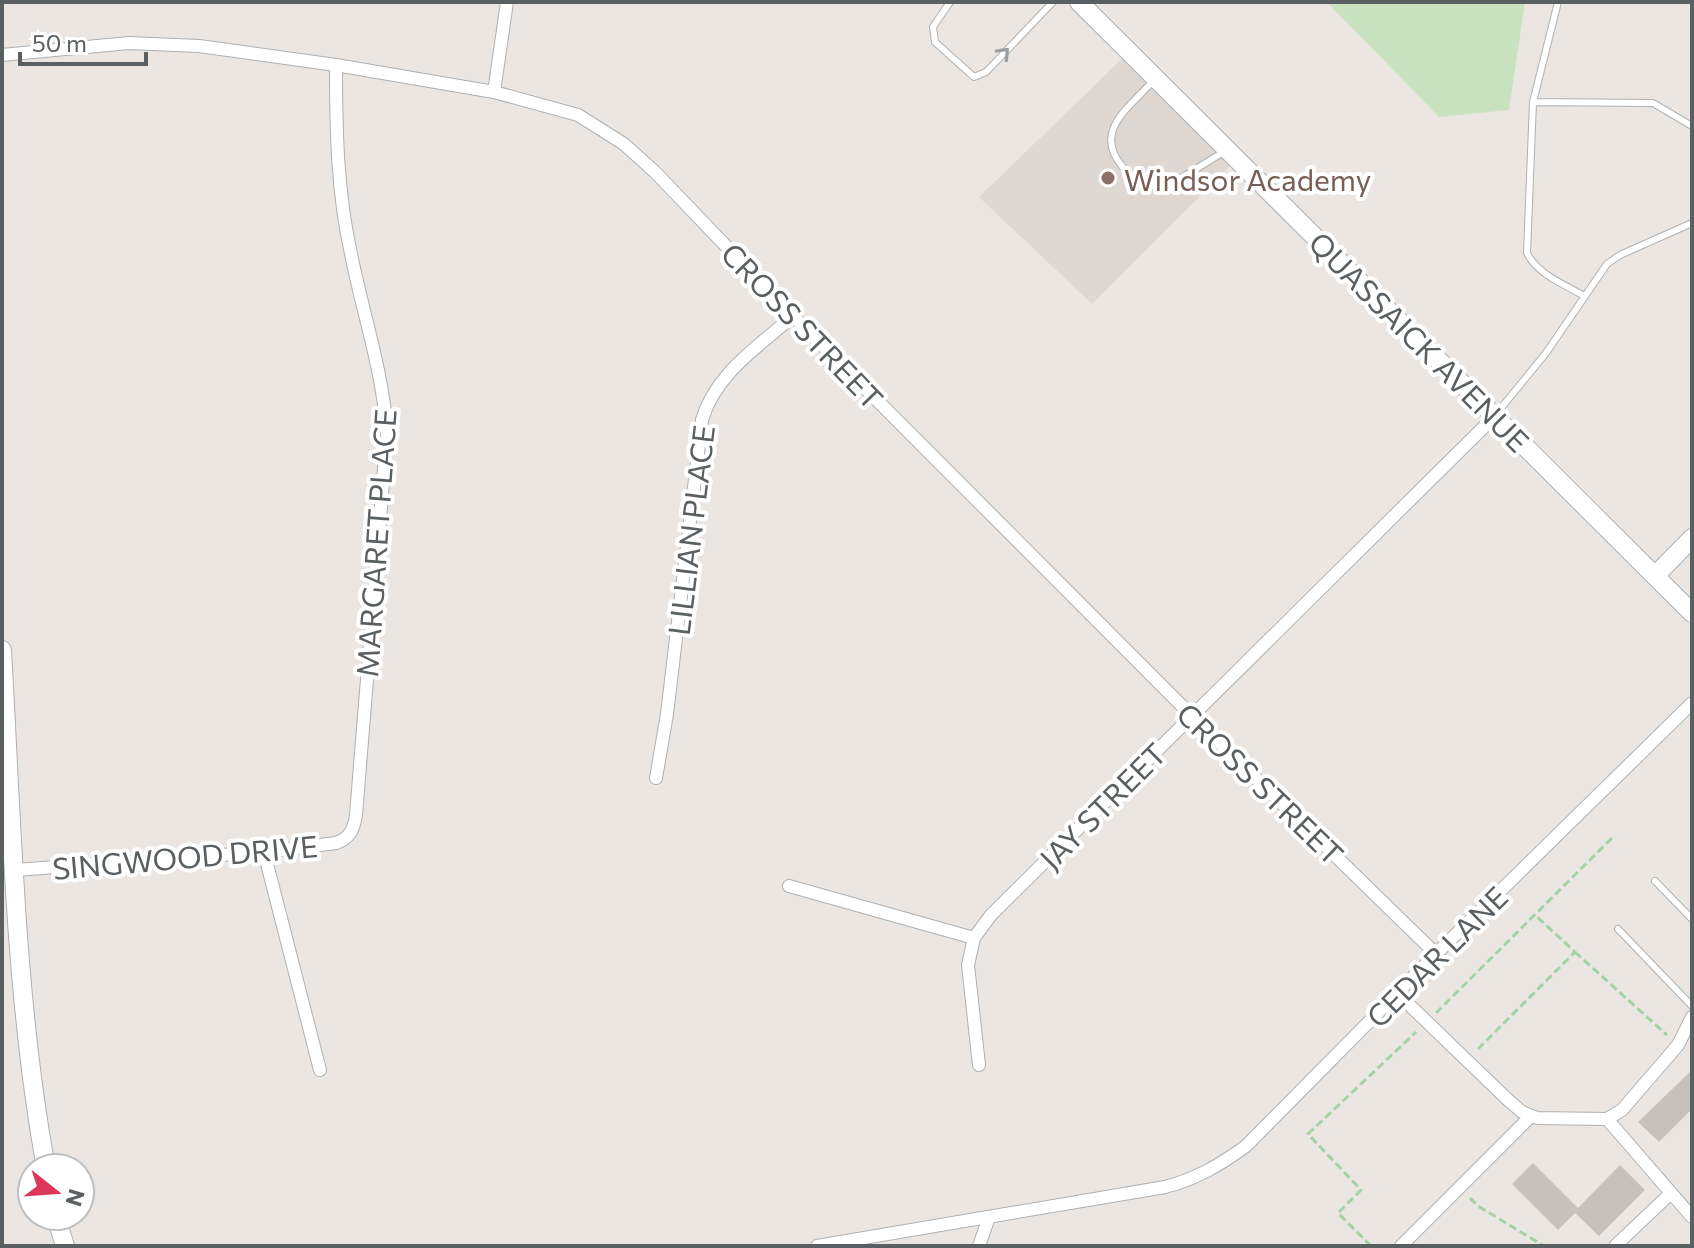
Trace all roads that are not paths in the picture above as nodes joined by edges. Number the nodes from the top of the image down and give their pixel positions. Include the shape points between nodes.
1 (507, 2) edge
2 (950, 2) edge
3 (1053, 2) edge
4 (1079, 2) edge
5 (1558, 2) edge
6 (2, 55) edge
7 (336, 65) junction
8 (1156, 78) junction
9 (494, 92) junction
10 (1533, 102) junction
11 (1692, 126) edge
12 (1227, 149) junction
13 (1692, 223) edge
14 (1584, 296) junction
15 (793, 316) junction
16 (1495, 416) junction
17 (1692, 538) edge
18 (1655, 576) junction
19 (1692, 613) edge
20 (2, 650) edge
21 (1692, 703) edge
22 (1191, 715) junction
23 (656, 778) dead end
24 (351, 832) joint
25 (264, 852) junction
26 (15, 870) junction
27 (1655, 881) dead end
28 (789, 886) dead end
29 (1692, 919) edge
30 (1618, 929) dead end
31 (974, 938) junction
32 (1436, 954) junction
33 (1398, 994) junction
34 (1692, 1006) edge
35 (1692, 1017) edge
36 (979, 1065) dead end
37 (320, 1070) dead end
38 (1531, 1116) junction
39 (1607, 1119) junction
40 (43, 1152) edge
41 (1671, 1193) junction
42 (989, 1217) junction
43 (1692, 1217) edge
44 (817, 1246) edge
45 (979, 1246) edge
46 (1401, 1246) edge
47 (1615, 1246) edge

1 - 9 street
2 -> 3 lane via 933,27 935,42 974,77 986,72
4 - 8 main road, QUASSAICK AVENUE
5 - 10 lane
6 - 7 street, CROSS STREET via 129,43 199,46
7 - 9 street, CROSS STREET
7 - 24 street, MARGARET PLACE via 340,193 385,396 387,433
8 - 12 main road, QUASSAICK AVENUE
8 - 12 lane via 1111,135 1112,153 1127,172 1160,188
9 - 15 street, CROSS STREET via 578,115 624,144
10 - 11 lane via 1653,103
10 - 14 lane via 1527,253 1543,272
12 - 16 main road, QUASSAICK AVENUE
13 - 14 lane via 1614,260
14 - 16 lane
15 - 22 street, CROSS STREET
15 - 23 street, LILLIAN PLACE via 729,372 707,403
16 - 18 main road, QUASSAICK AVENUE
16 - 22 street, JAY STREET
17 - 18 main road
18 - 19 main road, QUASSAICK AVENUE
20 - 26 main road
21 - 32 street, CEDAR LANE
22 - 31 street, JAY STREET
22 - 32 street, CROSS STREET
24 - 25 street, SINGWOOD DRIVE via 336,843
25 - 26 street, SINGWOOD DRIVE
25 - 37 street
26 - 40 main road
27 - 29 lane
28 - 31 street
30 - 34 lane
31 - 36 street via 968,965
32 - 33 street, CEDAR LANE
33 - 38 street
33 - 42 street, CEDAR LANE via 1246,1146 1213,1170 1165,1187
35 - 39 street via 1678,1045 1622,1110
38 - 39 street
38 - 46 street
39 - 41 street
41 - 43 street
41 - 47 street
42 - 44 street, CEDAR LANE
42 - 45 street

